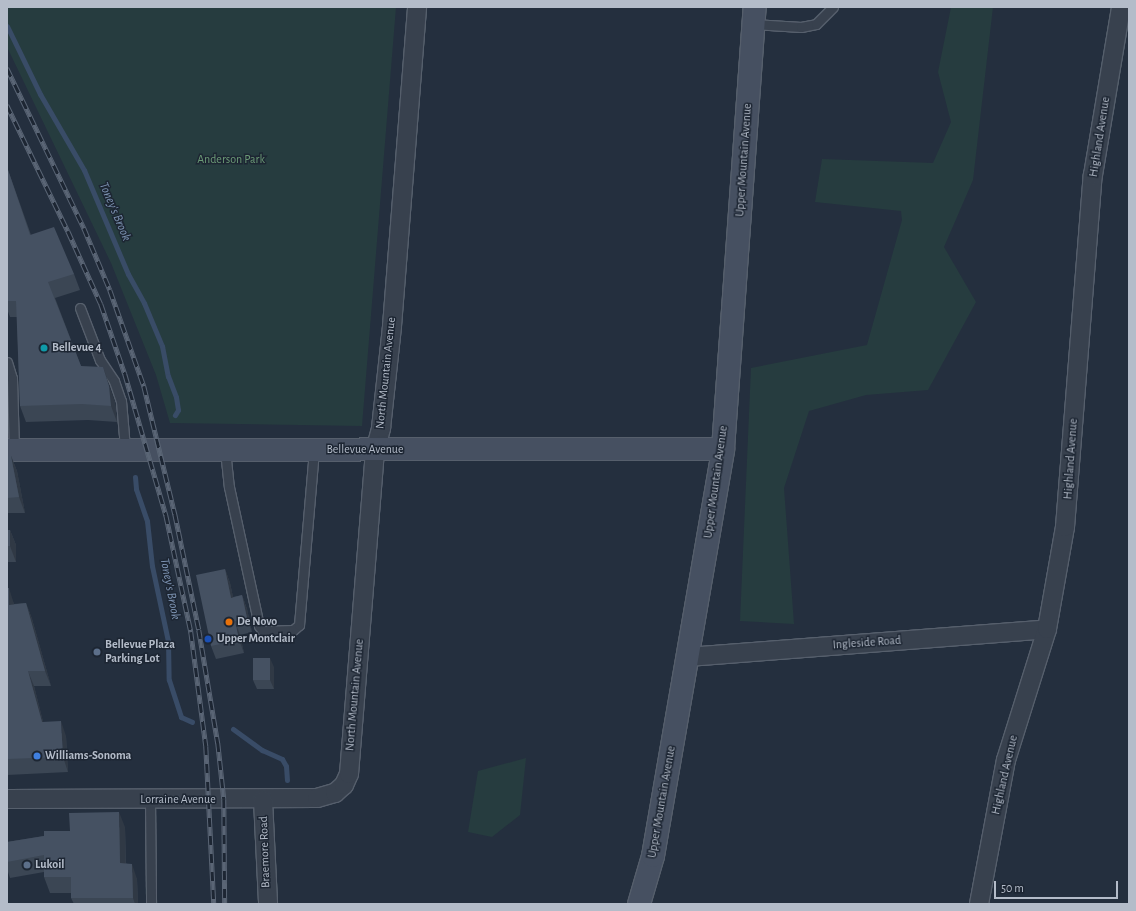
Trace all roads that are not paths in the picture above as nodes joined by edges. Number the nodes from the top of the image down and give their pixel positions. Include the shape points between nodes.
1 (417, 7) edge
2 (833, 7) edge
3 (1121, 7) edge
4 (754, 16) edge
5 (80, 308) dead end
6 (7, 362) edge
7 (125, 448) junction
8 (723, 449) junction
9 (10, 450) edge
10 (225, 450) junction
11 (314, 450) junction
12 (375, 450) junction
13 (1047, 629) junction
14 (687, 657) junction
15 (344, 785) joint
16 (7, 799) edge
17 (150, 800) junction
18 (263, 800) junction
19 (151, 904) edge
20 (268, 904) edge
21 (639, 904) edge
22 (979, 904) edge

1 - 12 street, North Mountain Avenue via 392,326 381,428
2 - 4 lane via 816,24 801,27
3 - 13 street, Highland Avenue via 1093,175 1065,527
4 - 8 street, Upper Mountain Avenue
5 - 7 lane via 100,360 114,381 121,401
6 - 9 lane via 12,378
7 - 9 street, Bellevue Avenue
7 - 10 street, Bellevue Avenue
8 - 12 street, Bellevue Avenue
8 - 14 street, Upper Mountain Avenue
10 - 11 street, Bellevue Avenue
10 - 11 lane via 229,487 259,626 263,631 292,630 299,625
11 - 12 street, Bellevue Avenue
12 - 15 street, North Mountain Avenue via 349,774
13 - 14 street, Ingleside Road
13 - 22 street, Highland Avenue via 1006,760
14 - 21 street, Upper Mountain Avenue via 653,856
15 - 18 street, Lorraine Avenue via 335,793 317,798
16 - 17 street, Lorraine Avenue
17 - 18 street, Lorraine Avenue
17 - 19 lane
18 - 20 street, Braemore Road

